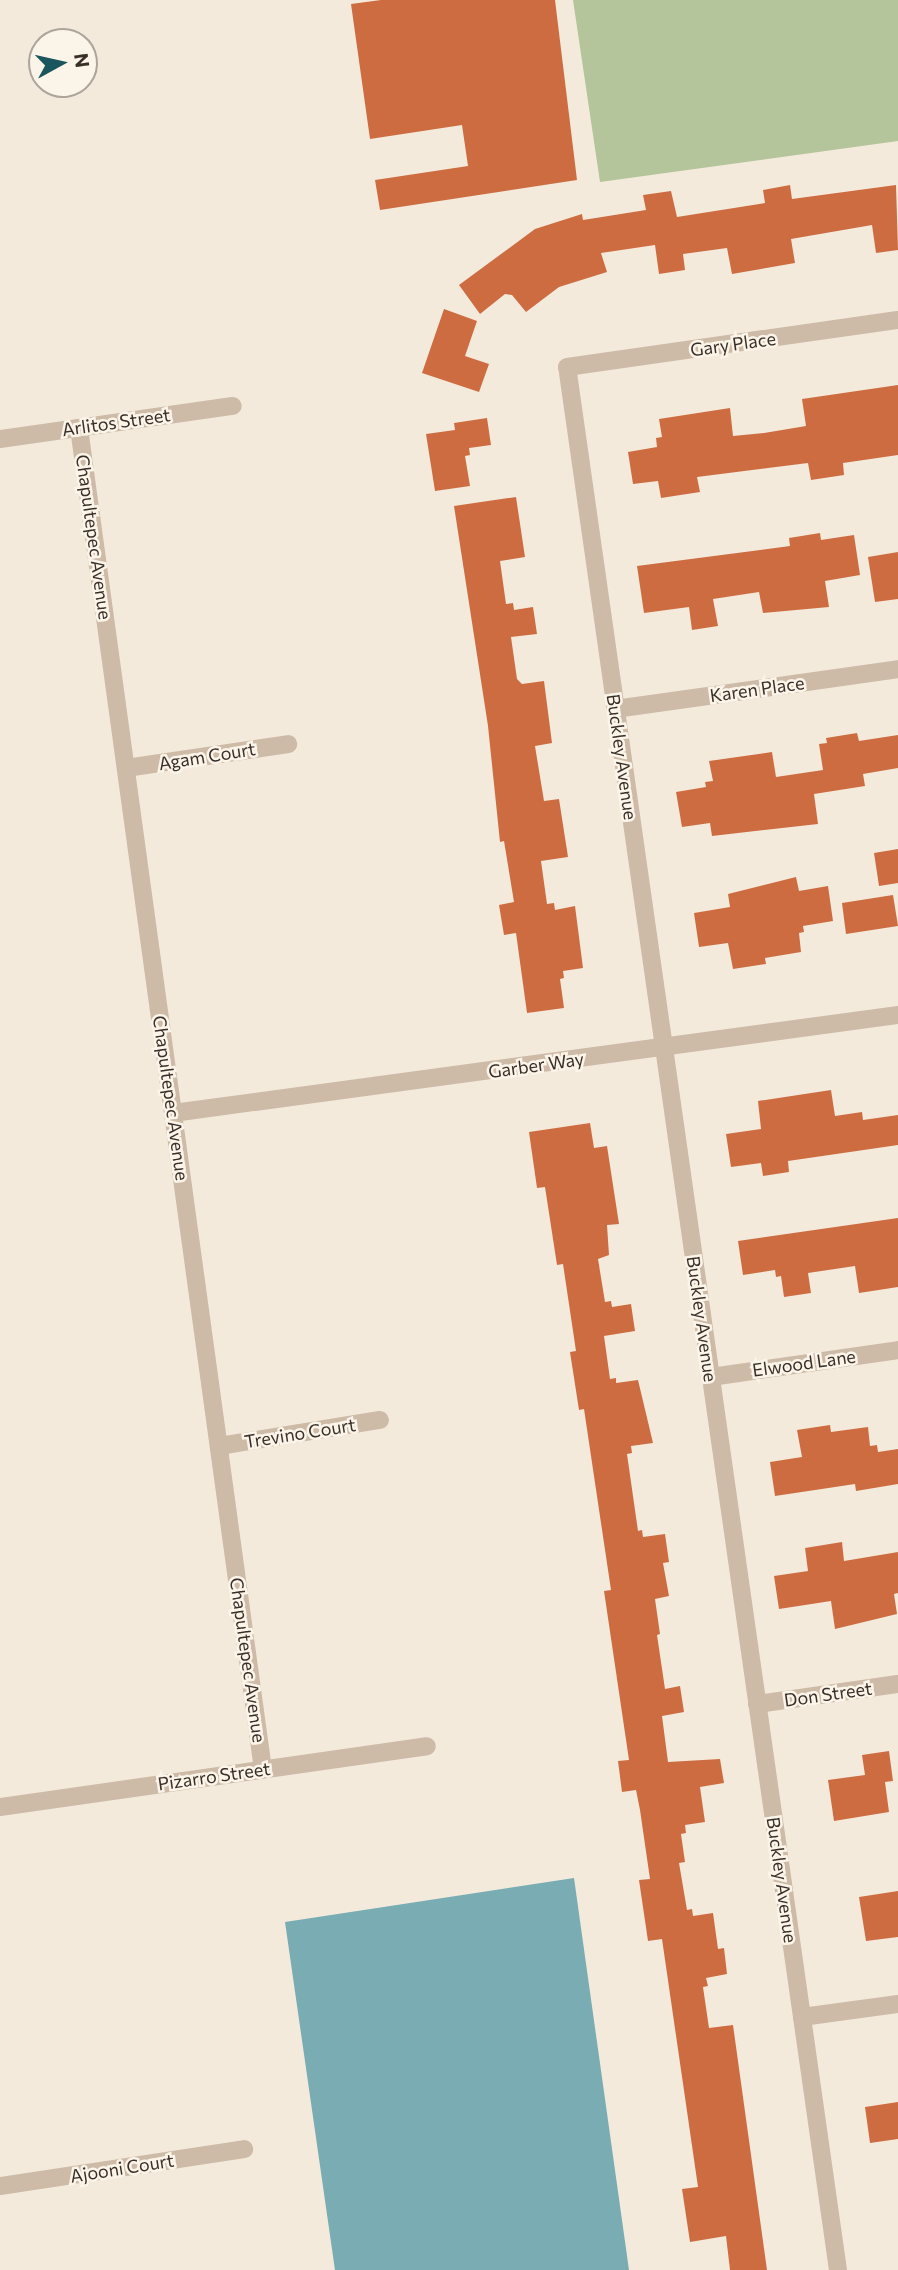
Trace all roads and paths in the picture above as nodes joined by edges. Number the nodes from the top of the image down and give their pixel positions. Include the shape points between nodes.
1 (898, 320) edge
2 (567, 367) joint
3 (233, 406) dead end
4 (79, 428) junction
5 (0, 439) edge
6 (898, 669) edge
7 (615, 709) junction
8 (288, 744) dead end
9 (126, 768) junction
10 (898, 1015) edge
11 (664, 1048) junction
12 (173, 1113) junction
13 (898, 1350) edge
14 (711, 1377) junction
15 (380, 1420) dead end
16 (219, 1446) junction
17 (898, 1684) edge
18 (757, 1704) junction
19 (427, 1746) dead end
20 (263, 1769) junction
21 (0, 1807) edge
22 (898, 2004) edge
23 (802, 2017) junction
24 (244, 2149) dead end
25 (0, 2186) edge
26 (838, 2270) edge

1 - 2 street, Gary Place
2 - 7 street, Buckley Avenue
3 - 4 street, Arlitos Street
4 - 5 street, Arlitos Street
4 - 9 street, Chapultepec Avenue
6 - 7 street, Karen Place
7 - 11 street, Buckley Avenue
8 - 9 street, Agam Court
9 - 12 street, Chapultepec Avenue
10 - 11 street, Garber Way
11 - 12 street, Garber Way
11 - 14 street, Buckley Avenue
12 - 16 street, Chapultepec Avenue
13 - 14 street, Elwood Lane
14 - 18 street, Buckley Avenue
15 - 16 street, Trevino Court
16 - 20 street, Chapultepec Avenue
17 - 18 street, Don Street
18 - 23 street, Buckley Avenue
19 - 20 street, Pizarro Street
20 - 21 street, Pizarro Street
22 - 23 street
23 - 26 street, Buckley Avenue
24 - 25 street, Ajooni Court

